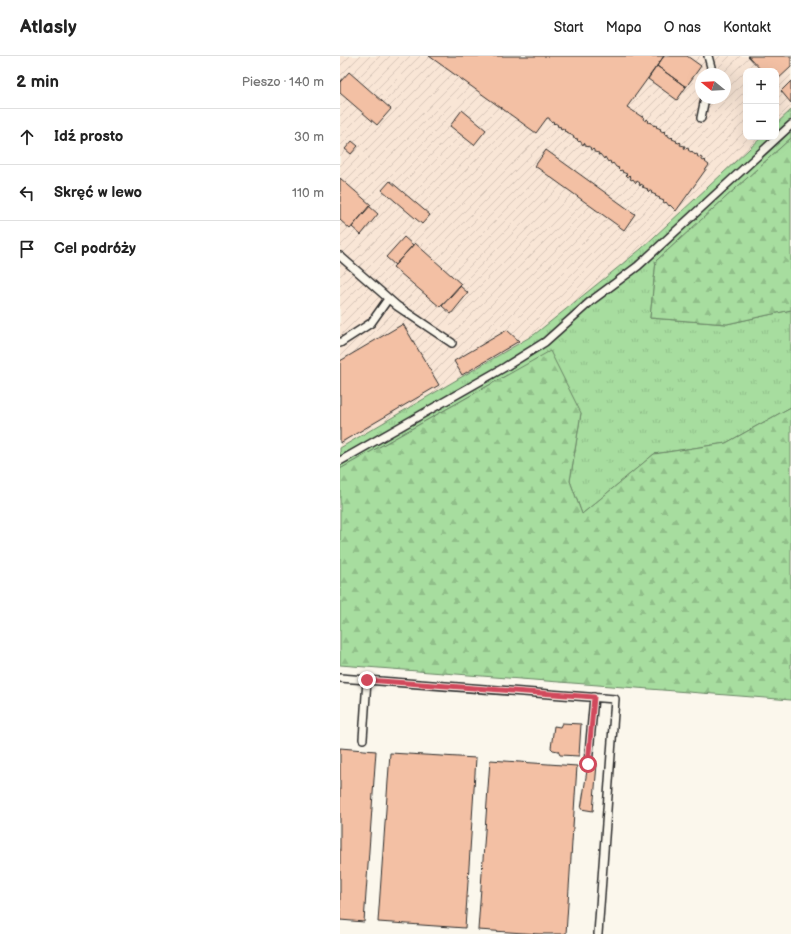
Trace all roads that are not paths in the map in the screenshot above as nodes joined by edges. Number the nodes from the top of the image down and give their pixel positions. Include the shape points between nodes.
1 (708, 56) edge
2 (711, 68) edge
3 (704, 104) edge
4 (701, 118) dead end
5 (791, 125) edge
6 (340, 256) edge
7 (388, 299) junction
8 (340, 343) edge
9 (452, 343) dead end
10 (340, 461) edge
11 (340, 678) edge
12 (367, 680) junction
13 (594, 697) junction
14 (363, 739) dead end
15 (588, 764) dead end
16 (598, 934) edge

1 - 2 lane
3 - 4 lane
5 - 10 lane via 638,266 591,301 545,342
6 - 7 lane
7 - 8 lane via 371,323
7 - 9 lane
11 - 12 lane
12 - 13 lane
12 - 14 lane
13 - 15 lane
13 - 16 lane via 615,699

